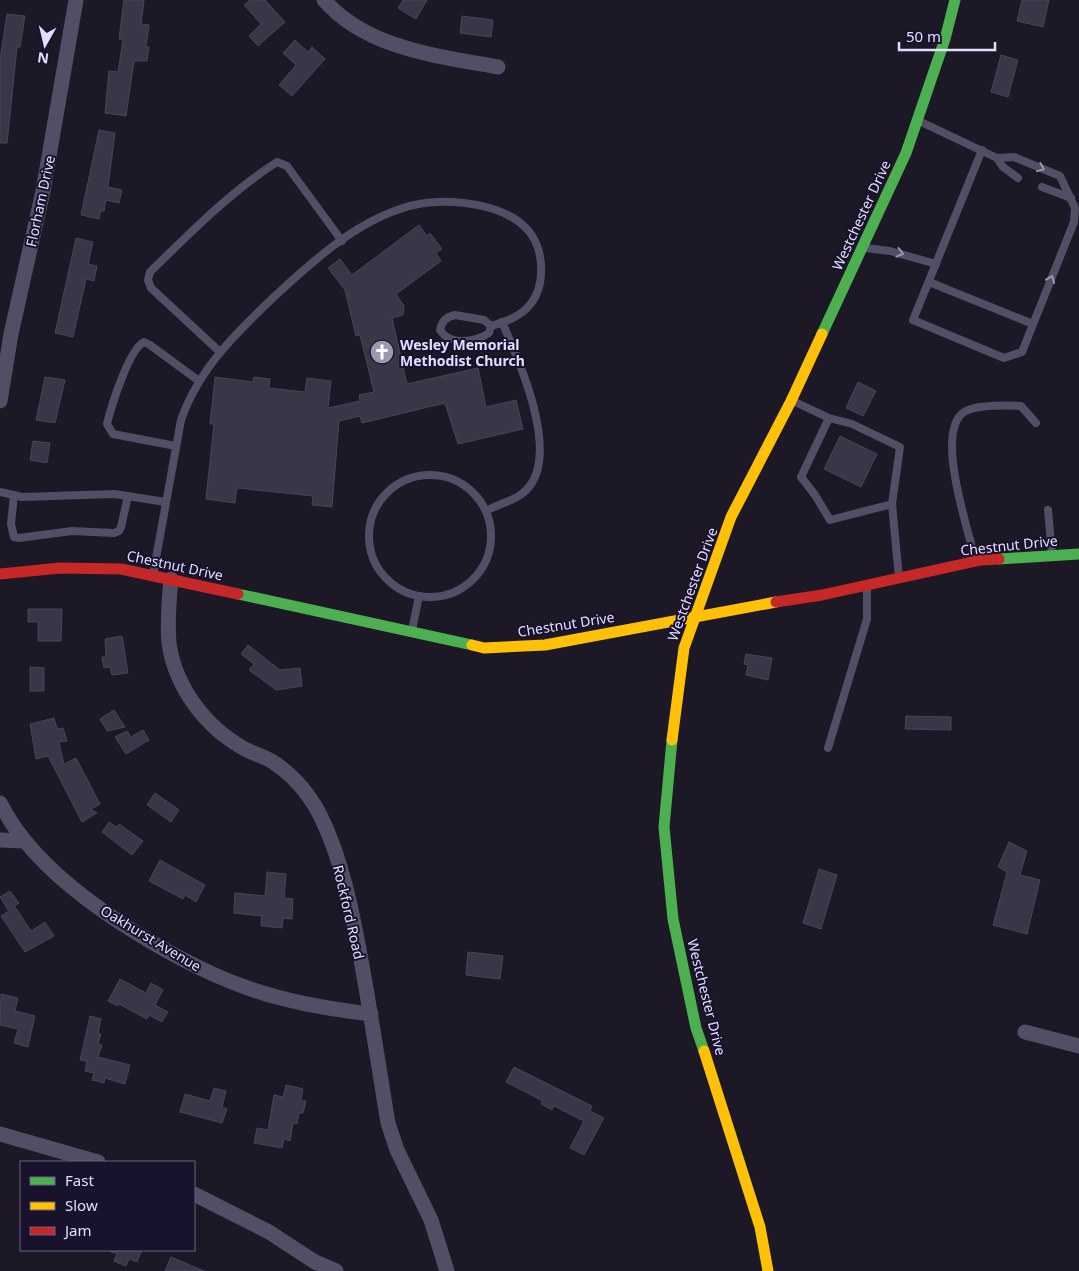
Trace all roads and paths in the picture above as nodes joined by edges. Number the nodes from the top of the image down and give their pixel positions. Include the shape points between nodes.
1 (76, 0) edge
2 (324, 0) edge
3 (955, 0) edge
4 (498, 67) dead end
5 (917, 120) junction
6 (982, 150) junction
7 (997, 158) junction
8 (1018, 178) dead end
9 (1042, 187) dead end
10 (1071, 198) junction
11 (342, 241) junction
12 (862, 248) junction
13 (936, 264) junction
14 (929, 282) junction
15 (502, 322) junction
16 (1033, 324) junction
17 (490, 326) junction
18 (220, 352) junction
19 (199, 382) junction
20 (0, 401) edge
21 (791, 401) junction
22 (830, 418) junction
23 (1036, 423) dead end
24 (176, 446) junction
25 (0, 492) edge
26 (14, 495) junction
27 (128, 496) junction
28 (166, 502) junction
29 (892, 504) junction
30 (1048, 510) dead end
31 (486, 511) junction
32 (1052, 554) junction
33 (1079, 554) edge
34 (976, 561) junction
35 (0, 574) edge
36 (152, 575) junction
37 (171, 578) junction
38 (899, 578) junction
39 (867, 585) junction
40 (419, 596) junction
41 (696, 616) junction
42 (412, 633) junction
43 (828, 748) dead end
44 (0, 803) edge
45 (0, 840) edge
46 (24, 841) junction
47 (371, 1014) junction
48 (1025, 1032) dead end
49 (1079, 1046) edge
50 (0, 1134) edge
51 (94, 1161) edge
52 (195, 1195) edge
53 (336, 1271) edge
54 (447, 1271) edge
55 (768, 1271) edge

1 - 20 street, Florham Drive via 43,191 11,334
2 - 4 street via 357,26 388,43
3 - 5 main road, Westchester Drive
5 - 6 lane
5 - 12 main road, Westchester Drive via 906,153
6 - 7 lane
6 - 13 lane
7 - 8 lane
7 -> 10 lane via 1014,157 1060,176
9 - 10 lane
16 -> 10 lane via 1074,222 1075,208
11 - 15 lane via 380,217 431,201 489,208 511,218 526,228 536,242 541,265 539,287 528,307
11 - 18 lane via 297,276
11 - 18 lane via 287,166 277,162 192,231 150,272 148,280 151,288
12 -> 13 lane via 890,251
12 - 21 main road, Westchester Drive
13 - 14 lane
14 - 16 lane
14 - 16 lane via 913,320 1004,358 1022,352
15 - 17 lane
15 - 31 lane via 529,388 541,458 529,487 515,498
17 - 17 lane via 484,320 455,314 446,317 440,330 444,337 462,341 484,336 489,333
18 - 19 lane
19 - 24 lane via 188,401
19 - 24 lane via 144,342 126,369 112,405 107,424 113,434
21 - 22 lane
21 - 41 main road, Westchester Drive via 731,517
22 - 29 lane via 852,424 900,447
22 - 29 lane via 801,477 830,520
23 - 34 lane via 1021,406 1011,405 967,410 953,425 953,462 960,505
24 - 28 lane
25 - 26 lane
26 - 27 lane
26 - 27 lane via 11,524 14,536 19,538 72,531 114,533 121,527
27 - 28 lane
28 - 36 lane
29 - 38 lane
30 - 32 lane
31 - 40 lane via 491,530 490,550 482,568 470,582 453,593
31 - 40 lane via 475,494 458,481 429,474 397,484 381,498 369,523 372,557 382,574 396,587
32 - 33 main road, Chestnut Drive
32 - 34 main road, Chestnut Drive
34 - 38 main road, Chestnut Drive
35 - 36 main road, Chestnut Drive via 76,565 121,568
36 - 37 main road, Chestnut Drive
37 - 42 main road, Chestnut Drive
37 - 47 street, Rockford Road via 169,644 177,673 189,697 223,735 272,761 289,774 307,793 320,816 343,876
38 - 39 main road, Chestnut Drive
39 - 41 main road, Chestnut Drive
39 - 43 lane via 867,619
40 - 42 lane
41 - 42 main road, Chestnut Drive via 515,648 484,648
41 - 55 main road, Westchester Drive via 684,648 664,826 673,918 696,1028 760,1227
44 - 46 street, Oakhurst Avenue
45 - 46 street
46 - 47 street, Oakhurst Avenue via 44,862 101,909 189,962 266,994
47 - 54 street, Rockford Road via 388,1123 397,1150 431,1220
48 - 49 street
50 - 51 street
52 - 53 street

